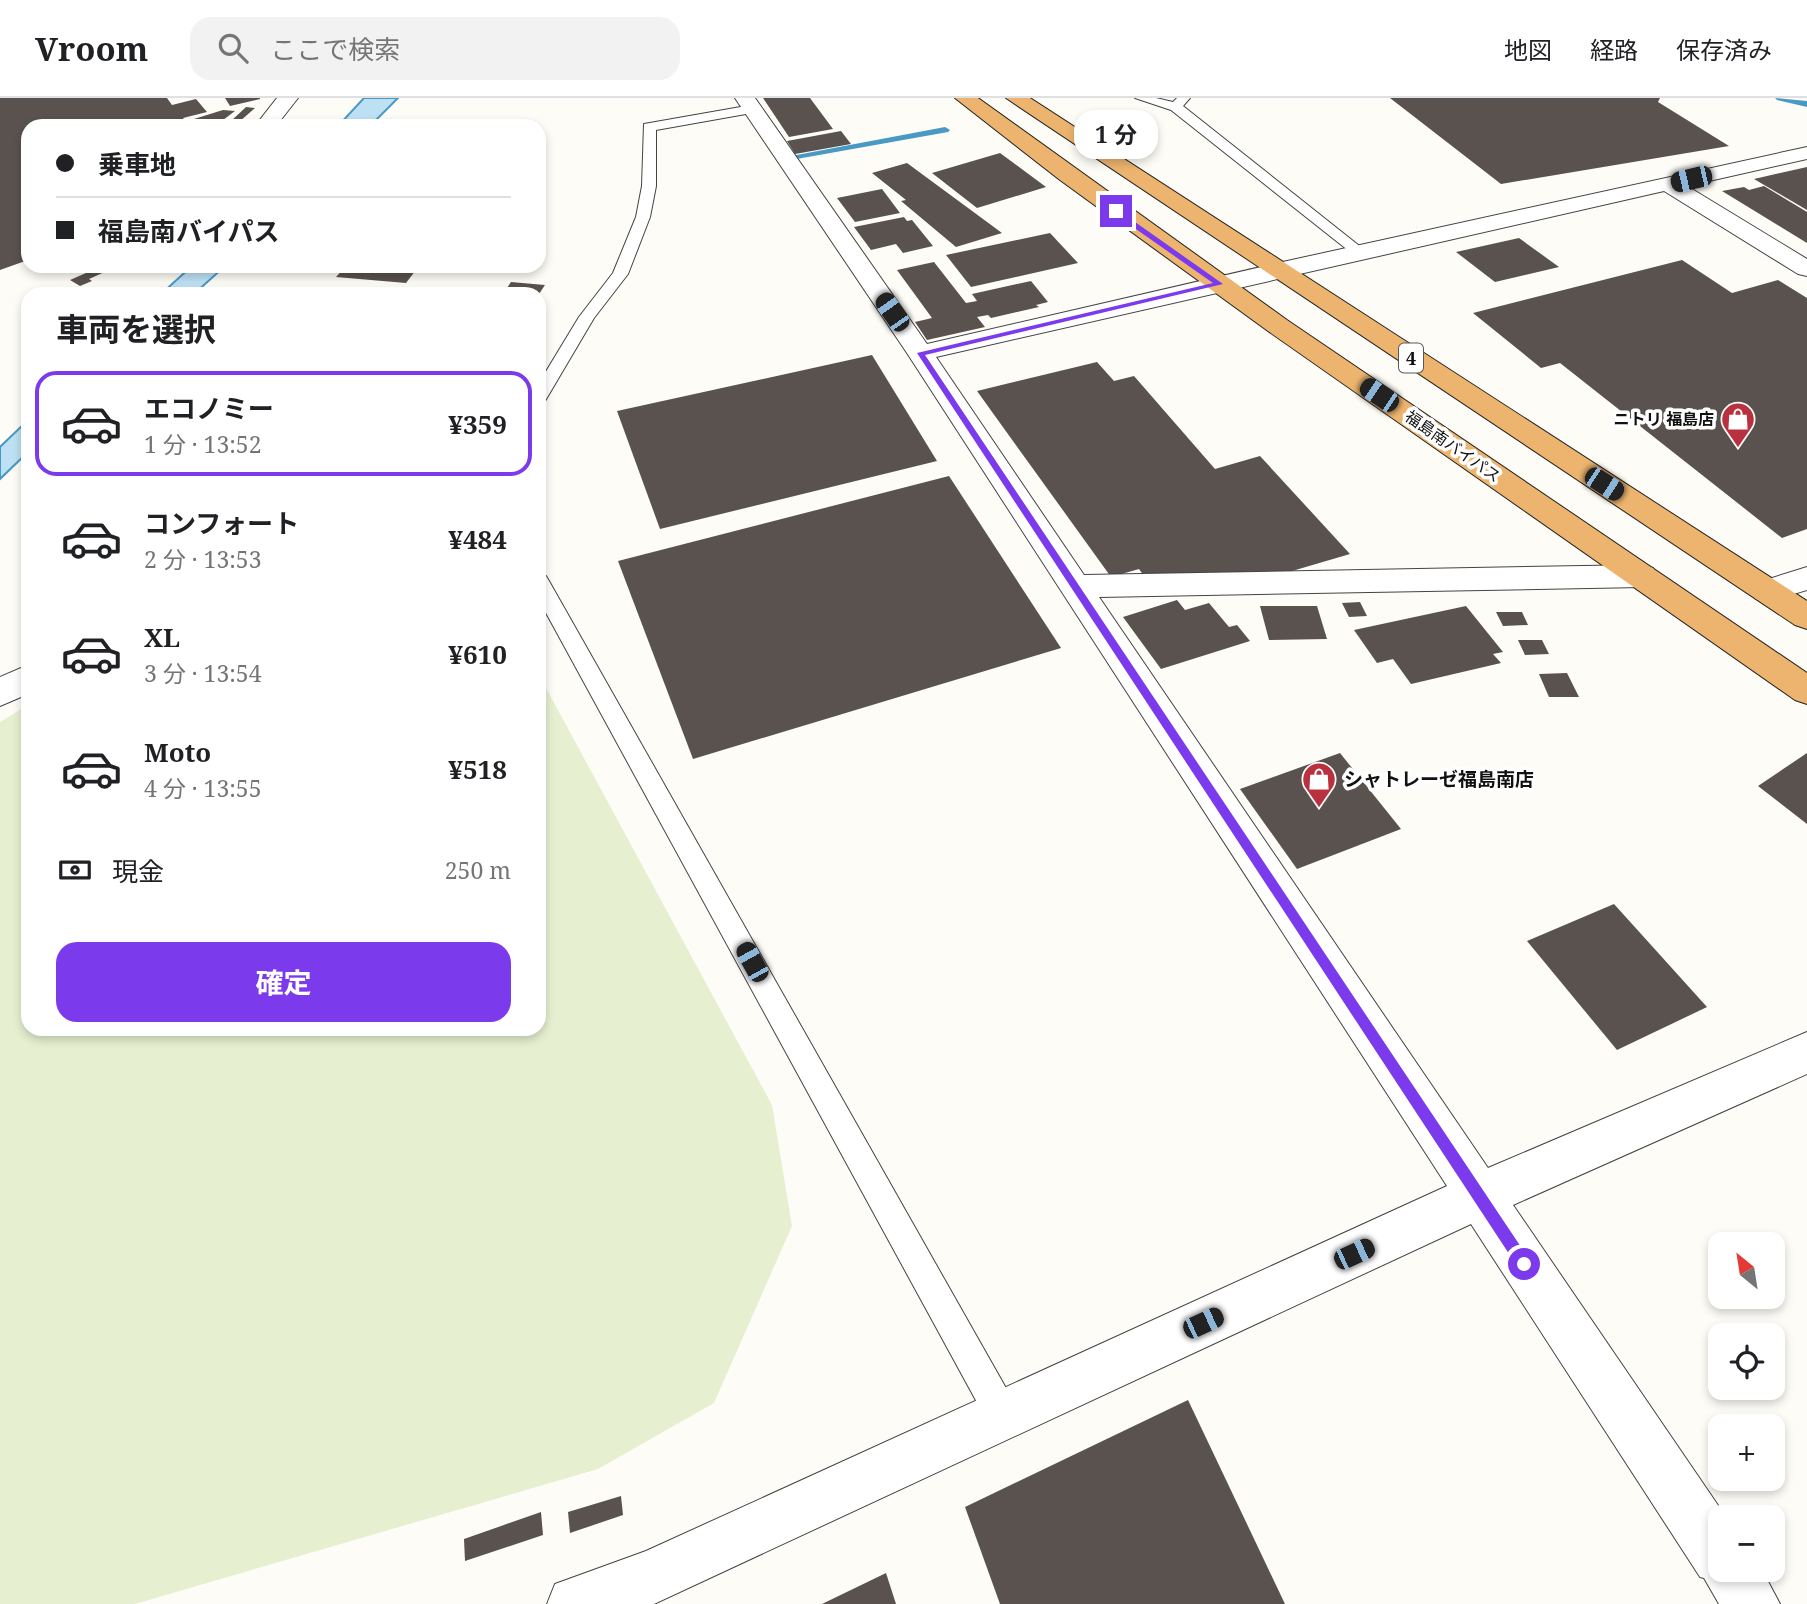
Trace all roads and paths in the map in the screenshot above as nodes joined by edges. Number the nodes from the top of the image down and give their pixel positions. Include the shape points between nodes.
1 (288, 98) edge
2 (965, 98) edge
3 (1016, 98) edge
4 (1141, 98) edge
5 (1180, 102) edge
6 (749, 103) edge
7 (271, 119) edge
8 (1807, 153) edge
9 (1668, 184) junction
10 (1359, 253) junction
11 (1807, 268) edge
12 (1278, 270) junction
13 (1219, 284) junction
14 (920, 353) junction
15 (546, 385) edge
16 (1642, 576) junction
17 (1807, 578) edge
18 (1075, 586) junction
19 (1767, 591) junction
20 (546, 594) edge
21 (1807, 617) edge
22 (21, 682) edge
23 (1807, 691) edge
24 (0, 693) edge
25 (1807, 1053) edge
26 (1479, 1196) junction
27 (1003, 1416) junction
28 (1708, 1538) edge
29 (1737, 1582) edge
30 (657, 1590) edge
31 (575, 1604) edge
32 (1752, 1604) edge

1 - 7 street
2 - 13 highway, 福島南バイパス
3 - 12 highway, 4
4 - 5 lane
5 - 10 lane
6 - 14 street
6 - 15 lane via 649,127 649,186 643,217 620,274 587,317
8 - 9 street
9 - 10 street
9 - 11 street
10 - 12 street
12 - 13 street
12 - 19 highway, 4
13 - 14 street
13 - 16 highway, 福島南バイパス
14 - 18 street
16 - 18 street
16 - 23 highway, 福島南バイパス
17 - 19 street
18 - 26 street
19 - 21 highway, 4
20 - 27 lane
22 - 24 street
25 - 26 street
26 - 27 street
26 - 28 street
27 - 30 street
29 - 32 street
30 - 31 street

